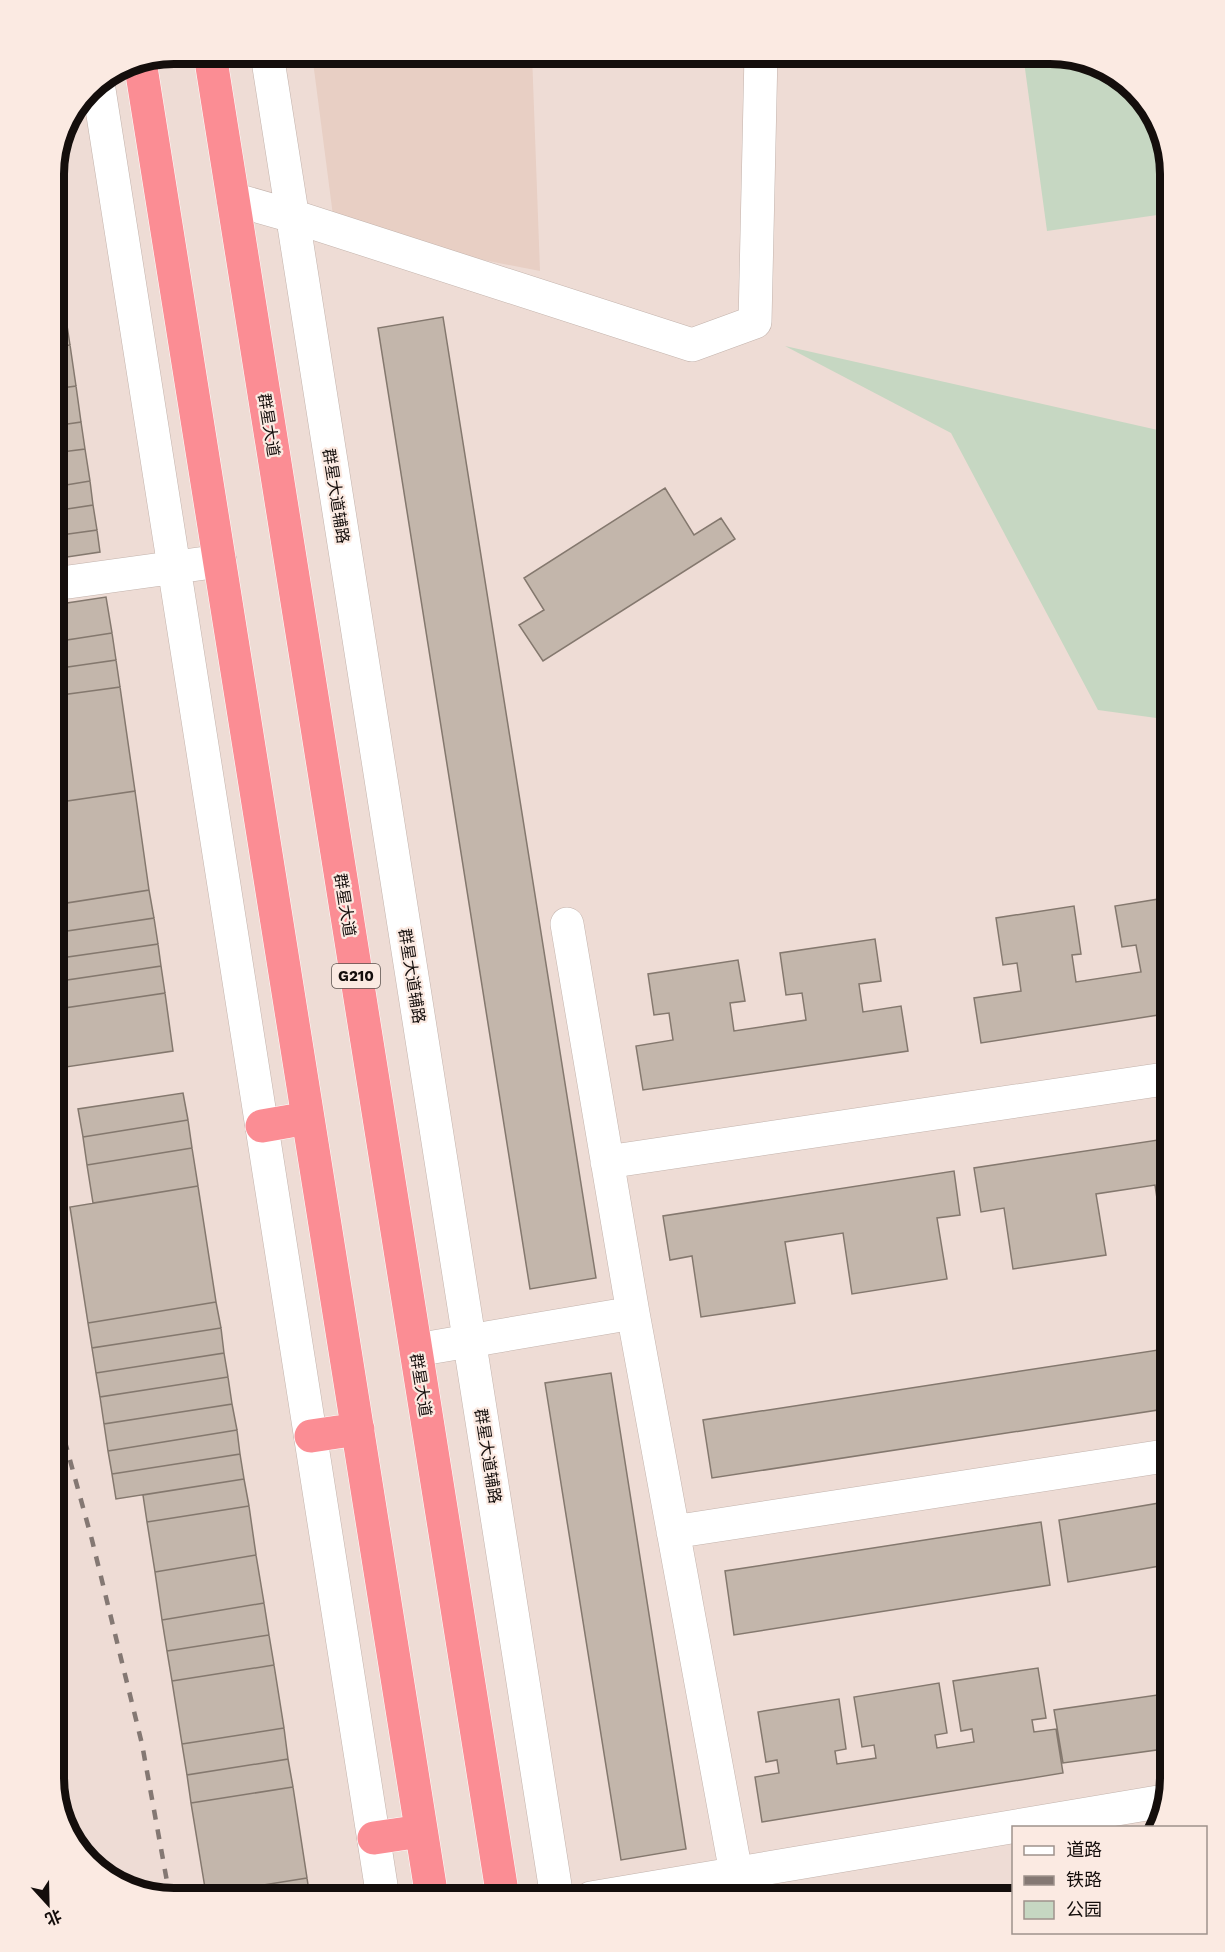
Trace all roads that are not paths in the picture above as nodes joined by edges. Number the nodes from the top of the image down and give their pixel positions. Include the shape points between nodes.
1 (212, 65) edge
2 (269, 65) edge
3 (761, 65) edge
4 (141, 69) edge
5 (100, 94) edge
6 (233, 199) junction
7 (292, 216) junction
8 (220, 561) junction
9 (174, 567) junction
10 (65, 582) edge
11 (567, 924) dead end
12 (1160, 1080) edge
13 (308, 1118) junction
14 (262, 1126) junction
15 (607, 1161) junction
16 (633, 1313) junction
17 (469, 1341) junction
18 (416, 1350) junction
19 (358, 1429) junction
20 (311, 1436) junction
21 (1160, 1457) edge
22 (673, 1532) junction
23 (1157, 1803) edge
24 (1068, 1826) edge
25 (422, 1831) junction
26 (374, 1838) junction
27 (1011, 1841) edge
28 (736, 1873) junction
29 (381, 1887) edge
30 (430, 1887) edge
31 (501, 1887) edge
32 (555, 1887) edge
33 (652, 1888) edge

1 - 6 highway, 群星大道 / G210
2 - 7 street, 群星大道辅路
3 - 7 street via 755,322 692,345
4 - 8 highway
5 - 9 street
6 - 7 street
6 - 18 highway, 群星大道 / G210
7 - 17 street, 群星大道辅路
8 - 9 street
8 - 13 highway
9 - 10 street
9 - 14 street
11 - 15 street
12 - 15 street
13 - 14 highway
13 - 19 highway
14 - 20 street
15 - 16 street
16 - 17 street
16 - 22 street
17 - 18 street
17 - 32 street, 群星大道辅路
18 - 31 highway, 群星大道 / G210
19 - 20 highway
19 - 25 highway
20 - 26 street
21 - 22 street
22 - 28 street
23 - 24 street
25 - 26 highway
25 - 30 highway
26 - 29 street
27 - 28 street
28 - 33 street

